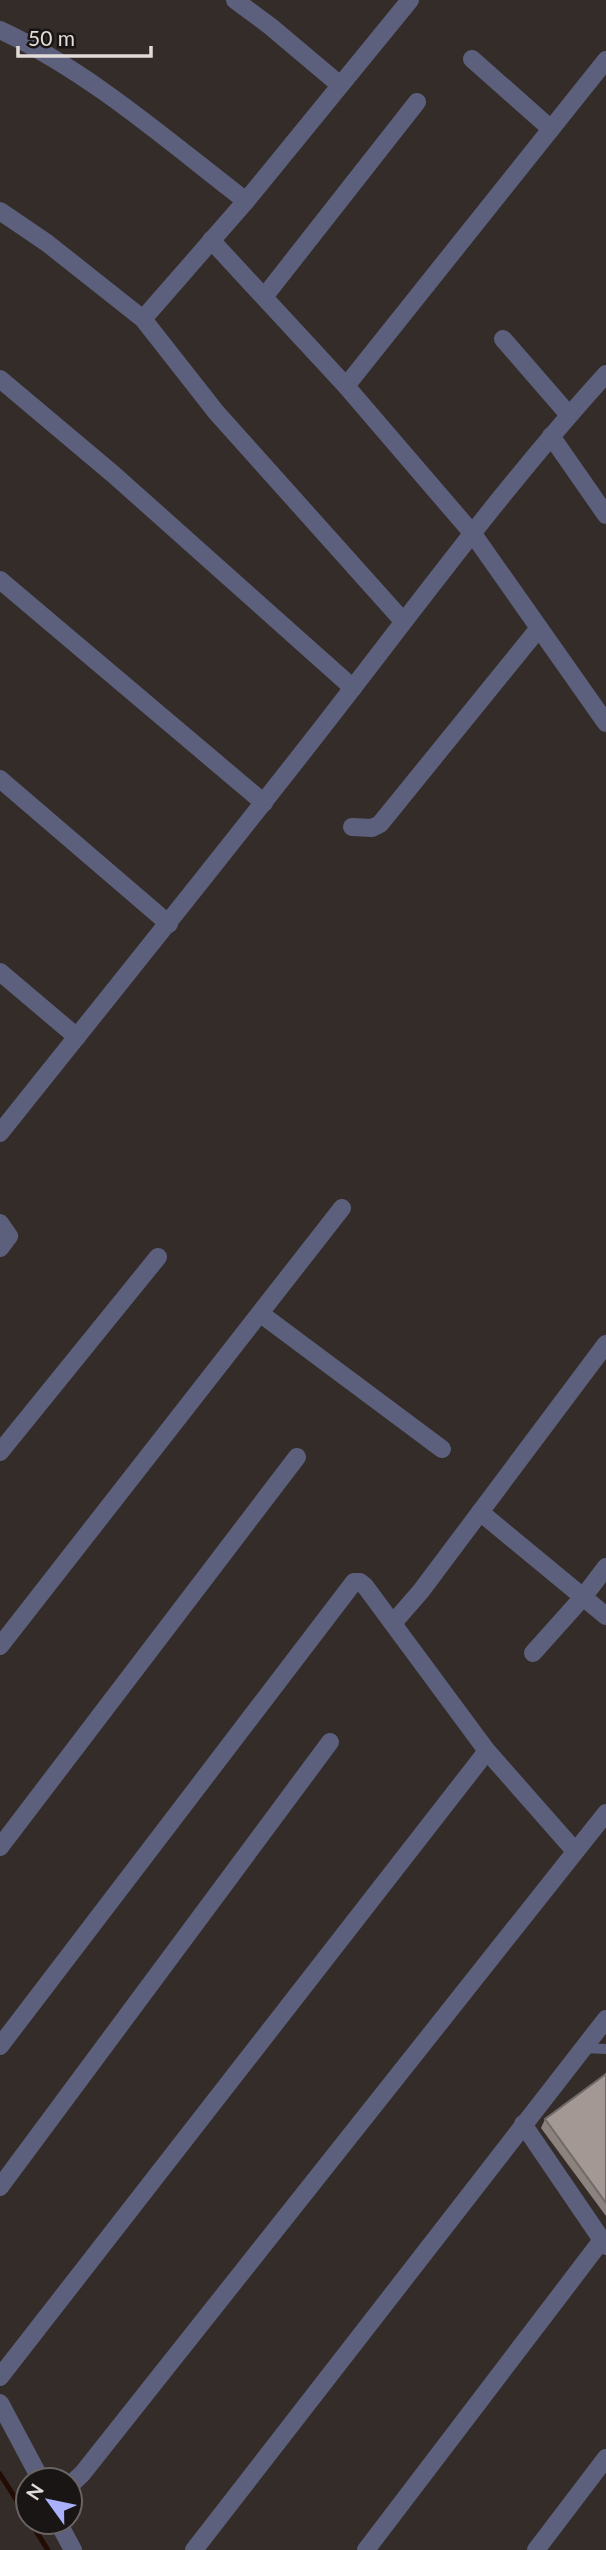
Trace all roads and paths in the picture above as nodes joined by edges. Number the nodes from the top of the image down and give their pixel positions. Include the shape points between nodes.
1 (235, 0) edge
2 (410, 0) edge
3 (0, 30) edge
4 (472, 59) dead end
5 (606, 60) edge
6 (340, 85) junction
7 (417, 102) dead end
8 (551, 128) junction
9 (246, 201) junction
10 (0, 211) edge
11 (211, 240) junction
12 (264, 297) junction
13 (143, 320) junction
14 (503, 339) dead end
15 (0, 379) edge
16 (604, 383) edge
17 (346, 386) junction
18 (569, 415) junction
19 (551, 436) junction
20 (606, 515) edge
21 (473, 534) junction
22 (0, 580) edge
23 (403, 621) junction
24 (539, 628) junction
25 (353, 688) junction
26 (606, 723) edge
27 (0, 779) edge
28 (264, 803) junction
29 (352, 827) dead end
30 (169, 924) junction
31 (0, 972) edge
32 (77, 1037) junction
33 (0, 1133) edge
34 (342, 1208) dead end
35 (0, 1223) edge
36 (0, 1248) edge
37 (158, 1257) dead end
38 (261, 1314) junction
39 (606, 1345) edge
40 (442, 1449) dead end
41 (0, 1452) edge
42 (297, 1457) dead end
43 (480, 1512) junction
44 (606, 1567) edge
45 (584, 1597) junction
46 (606, 1616) edge
47 (394, 1622) junction
48 (0, 1646) edge
49 (533, 1653) dead end
50 (330, 1742) dead end
51 (487, 1751) junction
52 (606, 1813) edge
53 (0, 1847) edge
54 (575, 1851) junction
55 (606, 2019) edge
56 (0, 2046) edge
57 (583, 2048) junction
58 (606, 2049) edge
59 (523, 2123) junction
60 (0, 2187) edge
61 (604, 2243) edge
62 (0, 2377) edge
63 (0, 2403) edge
64 (606, 2458) edge
65 (34, 2466) edge
66 (84, 2471) edge
67 (194, 2550) edge
68 (366, 2550) edge
69 (536, 2550) edge

1 - 6 street
2 - 6 street
3 - 9 street via 102,91
4 - 8 street
5 - 8 street
6 - 9 street
7 - 12 street
8 - 17 street
9 - 11 street
10 - 13 street
11 - 12 street
11 - 13 street
12 - 17 street
13 - 23 street via 216,412
14 - 18 street
15 - 25 street
16 - 18 street
17 - 21 street
18 - 19 street
19 - 20 street
19 - 21 street
21 - 23 street
21 - 24 street
22 - 28 street
23 - 25 street
24 - 26 street
24 - 29 street via 380,824
25 - 28 street
27 - 30 street
28 - 30 street
30 - 32 street
31 - 32 street
32 - 33 street
34 - 38 street
35 - 36 street via 9,1236
37 - 41 street
38 - 40 street
38 - 48 street
39 - 43 street
42 - 53 street
43 - 45 street
43 - 47 street
44 - 45 street
45 - 46 street
45 - 49 street
47 - 51 street
47 - 56 street via 360,1582 348,1588
50 - 60 street
51 - 54 street
51 - 62 street
52 - 54 street
54 - 66 street
55 - 57 street
57 - 58 lane
57 - 59 street
59 - 61 street
59 - 67 street
61 - 68 street
63 - 65 street
64 - 69 street

